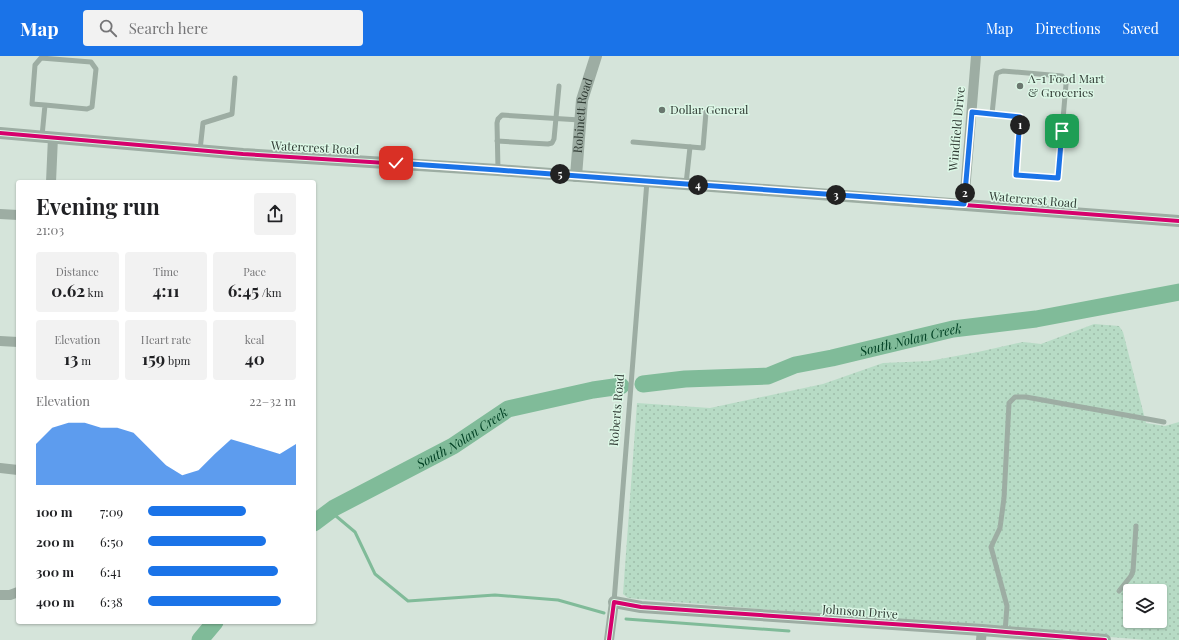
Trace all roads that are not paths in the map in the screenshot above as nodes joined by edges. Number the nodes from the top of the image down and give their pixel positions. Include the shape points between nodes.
1 (596, 56) edge
2 (976, 56) edge
3 (235, 78) dead end
4 (559, 86) dead end
5 (45, 105) junction
6 (706, 112) dead end
7 (972, 112) junction
8 (992, 114) junction
9 (556, 118) junction
10 (580, 120) junction
11 (0, 132) edge
12 (48, 136) junction
13 (497, 141) junction
14 (633, 142) dead end
15 (690, 147) junction
16 (200, 150) junction
17 (498, 170) junction
18 (576, 176) junction
19 (51, 180) edge
20 (647, 181) junction
21 (686, 184) junction
22 (964, 204) junction
23 (0, 214) edge
24 (16, 215) edge
25 (1179, 221) edge
26 (0, 341) edge
27 (16, 342) edge
28 (1164, 422) dead end
29 (0, 468) edge
30 (16, 470) edge
31 (1136, 526) dead end
32 (16, 592) edge
33 (1119, 592) dead end
34 (0, 595) edge
35 (614, 602) junction
36 (1005, 632) junction
37 (981, 635) edge
38 (609, 640) edge
39 (1105, 640) edge

1 - 10 street, Robinett Road via 582,100
2 - 7 street, Windfield Drive
3 - 16 lane via 232,114 203,122
4 - 9 lane
5 - 5 lane via 87,109 92,107 96,69 91,62 41,58 35,65 32,104
5 - 12 lane
6 - 15 lane via 703,148
7 - 8 lane
7 - 22 street, Windfield Drive
8 - 8 lane via 1020,117 1016,175 1058,178 1066,84 1062,76 998,72
9 - 10 lane
9 - 13 lane via 552,143
9 - 13 lane via 502,116 497,123
10 - 18 street, Robinett Road
11 - 12 street, Watercrest Road
12 - 16 street, Watercrest Road
12 - 19 street
13 - 17 lane
14 - 15 lane
15 - 21 lane
16 - 17 street, Watercrest Road
17 - 18 street, Watercrest Road
18 - 20 street, Watercrest Road
20 - 21 street, Watercrest Road
20 - 35 lane, Roberts Road
21 - 22 street, Watercrest Road
22 - 25 street, Watercrest Road
23 - 24 street
26 - 27 street
28 - 36 lane via 1026,397 1015,397 1010,403 1004,498 1000,528 991,547 1007,606
29 - 30 street
31 - 33 lane via 1133,571
32 - 34 street
35 - 37 street, Johnson Drive via 641,607
35 - 38 street, Roberts Road
36 - 37 street, Johnson Drive
36 - 39 street, Johnson Drive

